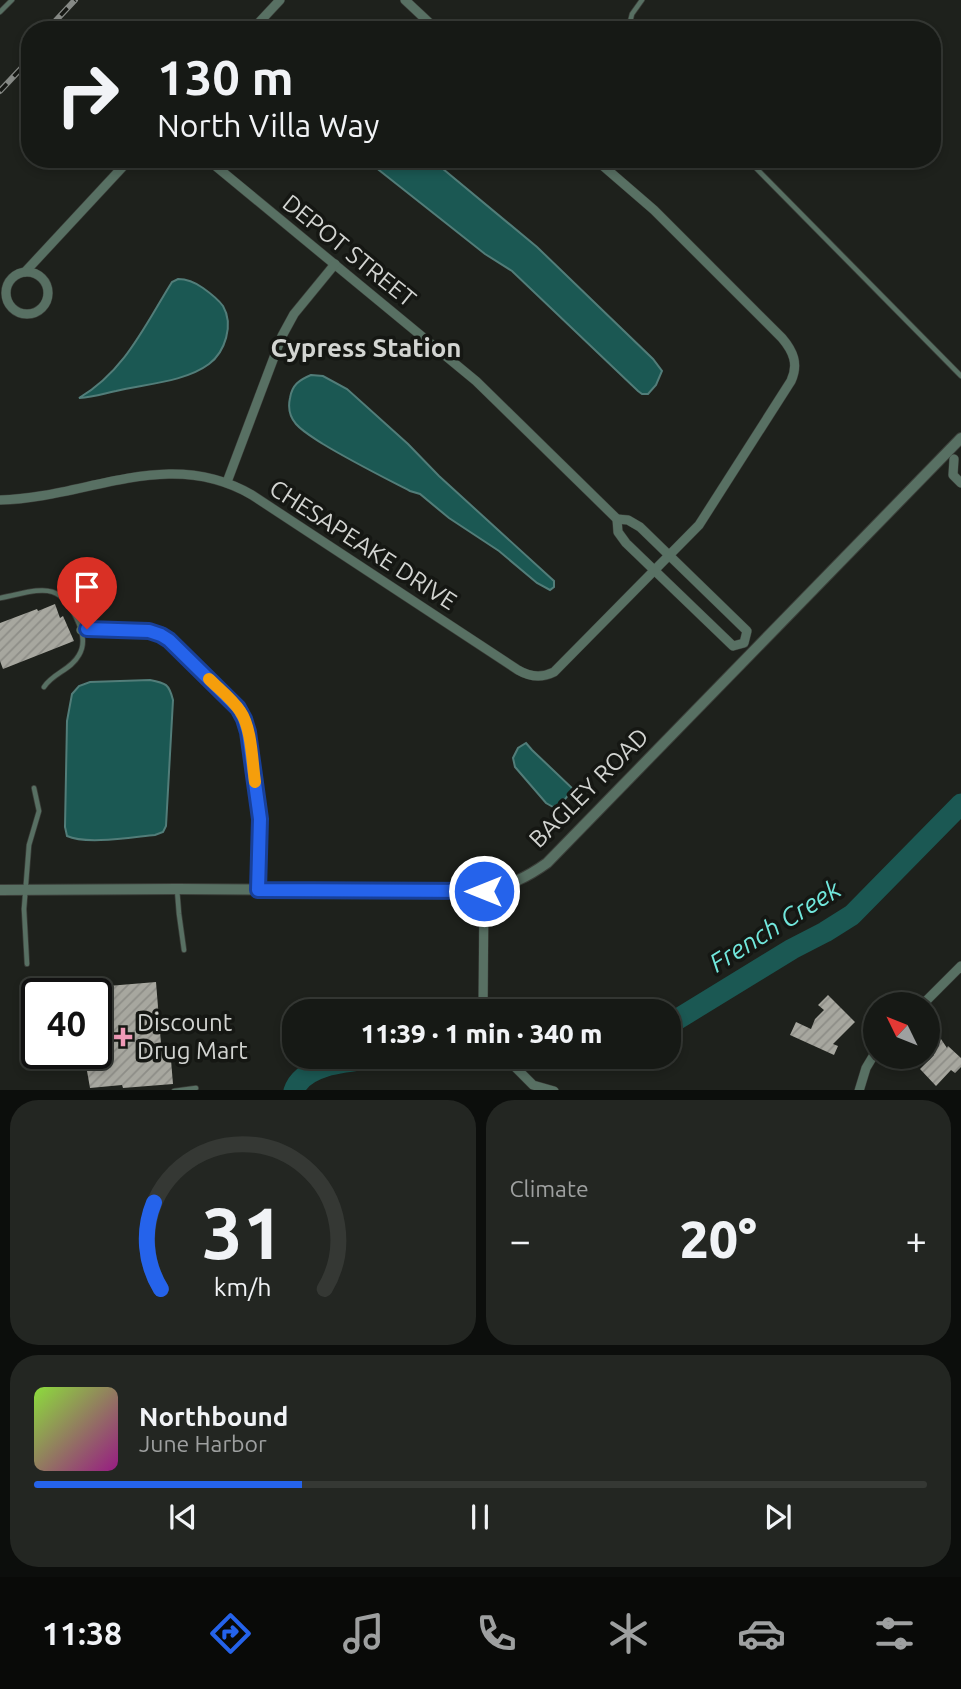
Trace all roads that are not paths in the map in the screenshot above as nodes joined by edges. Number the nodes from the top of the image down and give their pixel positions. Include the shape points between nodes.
1 (12, 0) edge
2 (280, 0) edge
3 (405, 0) edge
4 (642, 0) edge
5 (0, 12) edge
6 (260, 21) edge
7 (427, 21) edge
8 (630, 21) edge
9 (122, 168) edge
10 (218, 168) edge
11 (605, 168) edge
12 (756, 168) edge
13 (335, 264) junction
14 (25, 272) junction
15 (961, 376) edge
16 (961, 438) edge
17 (954, 457) edge
18 (226, 482) junction
19 (961, 483) edge
20 (0, 500) edge
21 (617, 519) junction
22 (670, 555) junction
23 (654, 570) junction
24 (0, 598) edge
25 (81, 630) junction
26 (748, 647) junction
27 (44, 687) dead end
28 (34, 788) dead end
29 (177, 889) junction
30 (0, 890) edge
31 (26, 890) junction
32 (258, 890) junction
33 (484, 891) junction
34 (184, 950) dead end
35 (27, 964) dead end
36 (961, 966) edge
37 (935, 992) edge
38 (483, 999) edge
39 (517, 1069) edge
40 (866, 1069) edge
41 (196, 1088) dead end
42 (174, 1090) edge
43 (554, 1090) edge
44 (859, 1090) edge

1 - 5 lane
2 - 6 street
3 - 7 street
4 - 8 lane
9 - 14 street
10 - 13 street, DEPOT STREET
11 - 22 street, CHESAPEAKE DRIVE via 654,210 794,355 791,381 705,516
12 - 15 lane
13 - 18 street via 282,336
13 - 21 street, DEPOT STREET via 476,381
14 - 14 street via 12,278 6,291 10,304 28,314 41,309 48,291 38,275
16 - 17 street, BAGLEY ROAD
17 - 19 street via 953,475
17 - 26 street, BAGLEY ROAD
18 - 20 street, CHESAPEAKE DRIVE via 197,474 166,473
18 - 23 street, CHESAPEAKE DRIVE via 530,676 559,669
21 - 22 street, DEPOT STREET via 640,527
21 - 23 street, DEPOT STREET via 622,539
22 - 23 street, CHESAPEAKE DRIVE
22 - 26 street, DEPOT STREET via 747,631
23 - 26 street, DEPOT STREET via 733,646
24 - 25 lane via 56,592 70,605
25 - 27 lane via 83,643 76,660
25 - 32 street via 161,635 242,714 259,807
26 - 33 street, BAGLEY ROAD via 547,863 522,879
28 - 31 lane via 39,811 29,845
29 - 31 street, BAGLEY ROAD
29 - 32 street, BAGLEY ROAD
29 - 34 lane
30 - 31 street, BAGLEY ROAD
31 - 35 lane
32 - 33 street, BAGLEY ROAD
33 - 38 street
36 - 37 street
39 - 43 street via 533,1085
40 - 44 street
41 - 42 lane

